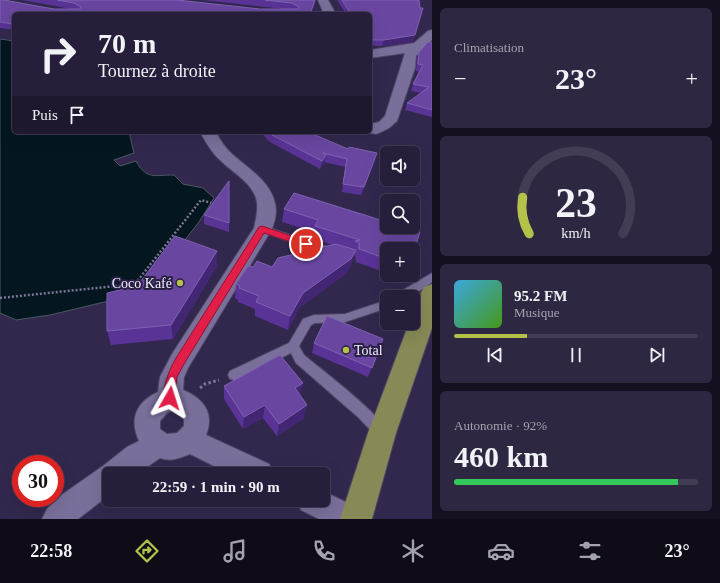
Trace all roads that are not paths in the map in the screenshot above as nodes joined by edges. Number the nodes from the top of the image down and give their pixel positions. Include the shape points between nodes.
1 (323, 0) edge
2 (329, 12) edge
3 (432, 35) edge
4 (418, 46) junction
5 (372, 54) edge
6 (372, 129) edge
7 (209, 134) edge
8 (262, 229) junction
9 (343, 256) edge
10 (432, 277) edge
11 (413, 290) edge
12 (432, 293) edge
13 (380, 306) edge
14 (292, 346) junction
15 (234, 375) road end
16 (177, 400) junction
17 (382, 433) junction
18 (189, 440) junction
19 (158, 445) junction
20 (123, 467) edge
21 (245, 467) edge
22 (102, 483) edge
23 (325, 507) edge
24 (57, 519) edge
25 (350, 519) edge
26 (356, 519) edge

1 - 2 street
3 - 4 street
4 - 5 street
4 - 6 street via 410,55 392,118 384,125
7 - 8 street via 220,153 252,179 263,193 267,217
8 - 9 lane
8 - 16 street via 172,377
10 - 11 lane
12 - 17 main road
13 - 14 lane via 345,318 314,319 307,322
14 - 15 lane
14 - 17 lane via 300,359 364,414
16 - 18 street via 190,405 195,411 196,429
16 - 19 street via 163,400 152,409 146,421 148,435
17 - 26 main road
18 - 19 street via 174,447
18 - 21 street
19 - 20 street
22 - 24 street via 70,506
23 - 25 street

